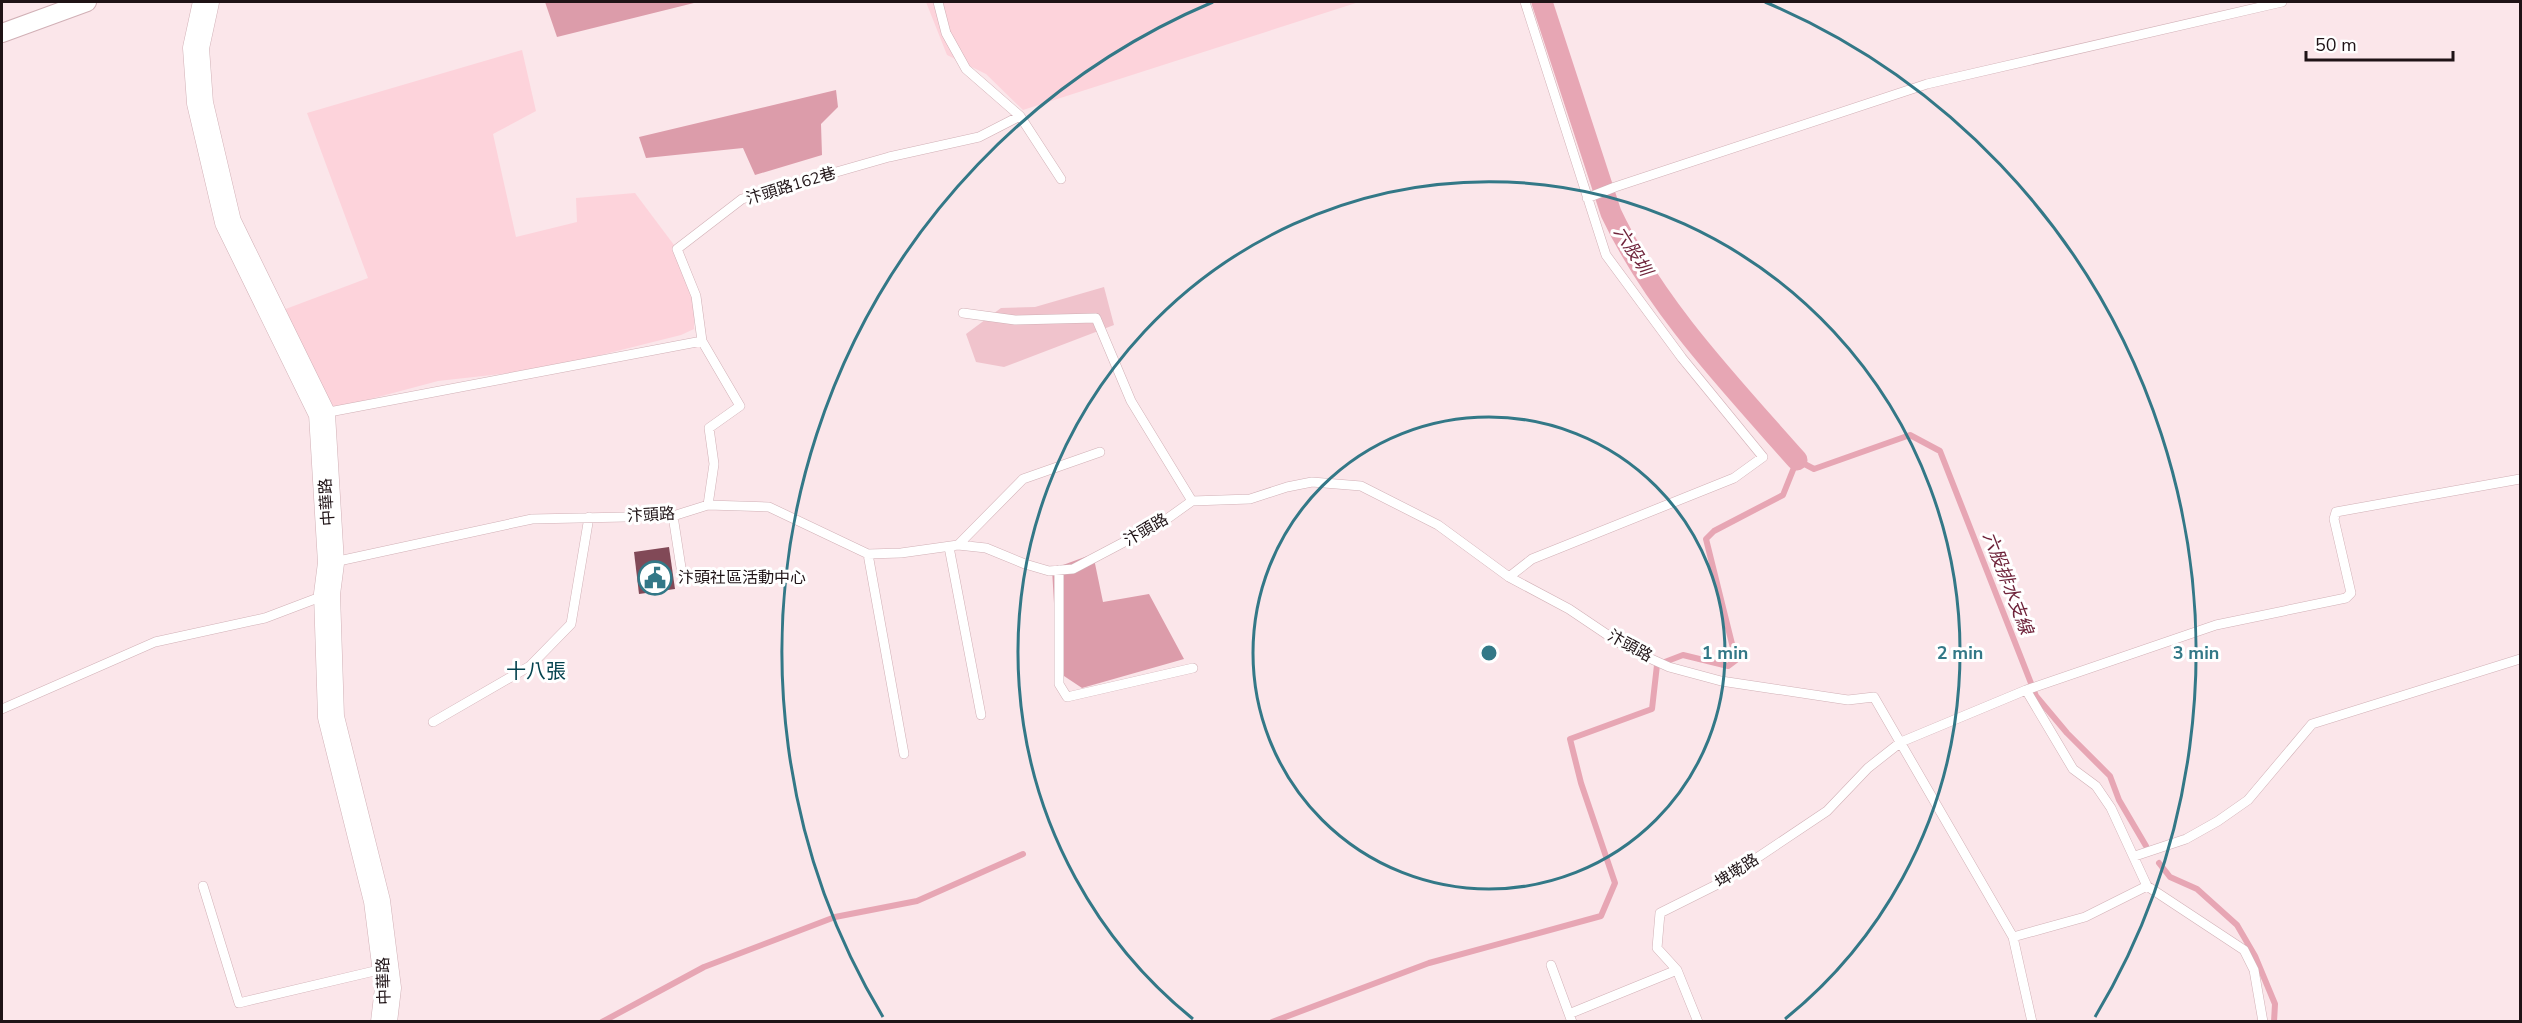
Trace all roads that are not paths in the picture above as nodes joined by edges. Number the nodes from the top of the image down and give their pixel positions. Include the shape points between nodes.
1 (87, 2) edge
2 (206, 2) edge
3 (938, 2) edge
4 (1525, 2) edge
5 (2282, 2) edge
6 (2, 33) edge
7 (1020, 116) junction
8 (1062, 179) dead end
9 (1587, 198) junction
10 (963, 313) dead end
11 (702, 341) junction
12 (322, 414) junction
13 (1100, 452) dead end
14 (2520, 479) edge
15 (1192, 501) junction
16 (708, 505) junction
17 (673, 516) junction
18 (589, 517) junction
19 (954, 546) junction
20 (868, 554) junction
21 (331, 562) junction
22 (1059, 570) junction
23 (682, 574) dead end
24 (1509, 576) junction
25 (327, 594) junction
26 (2520, 659) edge
27 (1193, 668) dead end
28 (2026, 690) junction
29 (2, 709) edge
30 (981, 714) dead end
31 (433, 722) dead end
32 (1901, 742) junction
33 (903, 754) dead end
34 (2135, 856) junction
35 (203, 886) dead end
36 (2147, 886) junction
37 (2013, 937) junction
38 (1551, 965) dead end
39 (385, 969) junction
40 (1677, 970) junction
41 (1570, 1018) edge
42 (384, 1022) edge
43 (1698, 1022) edge
44 (2031, 1022) edge
45 (2263, 1022) edge

1 - 6 street
2 - 12 street, 中華路 via 196,48 200,103 228,222
3 - 7 lane via 946,33 966,69
4 - 9 lane
5 - 9 lane via 1927,84
7 - 8 lane
7 - 11 lane, 汴頭路162巷 via 979,137 889,157 742,199 677,249 696,296
9 - 24 lane via 1606,255 1682,358 1763,456 1734,478 1532,559
10 - 15 lane via 1015,320 1096,318 1131,401
11 - 12 lane
11 - 16 lane, 汴頭路162巷 via 740,406 709,428 714,464
12 - 21 street, 中華路
13 - 19 lane via 1023,479
14 - 28 lane, 埤墘路 via 2336,512 2334,519 2352,593 2346,598 2216,625
15 - 22 lane, 汴頭路 via 1073,569
15 - 24 lane, 汴頭路 via 1250,499 1312,482 1361,486 1438,525
16 - 17 lane, 汴頭路
16 - 20 lane, 汴頭路 via 769,507
17 - 18 lane, 汴頭路
17 - 23 lane
18 - 21 lane, 汴頭路 via 532,519
18 - 31 lane via 571,624 530,666
19 - 20 lane, 汴頭路
19 - 22 lane, 汴頭路 via 986,548 1048,571
19 - 30 lane
20 - 33 lane
21 - 25 street, 中華路
22 - 27 lane via 1059,684 1066,697
24 - 32 lane, 汴頭路 via 1569,609 1627,648 1669,667 1721,681 1848,700 1874,697
25 - 29 lane via 265,618 155,642
25 - 39 street, 中華路 via 331,717 376,901
26 - 34 lane via 2312,724 2248,800 2186,839
28 - 32 lane, 埤墘路
28 - 34 lane via 2073,769 2096,786 2111,808
32 - 37 lane
32 - 40 lane, 埤墘路 via 1868,768 1827,811 1718,884 1660,913 1657,948
34 - 36 lane
35 - 39 lane via 239,1003
36 - 37 lane via 2085,916
36 - 45 lane via 2244,950 2254,970
37 - 44 lane
38 - 41 lane
39 - 42 street, 中華路 via 388,988
40 - 41 lane
40 - 43 lane, 埤墘路

